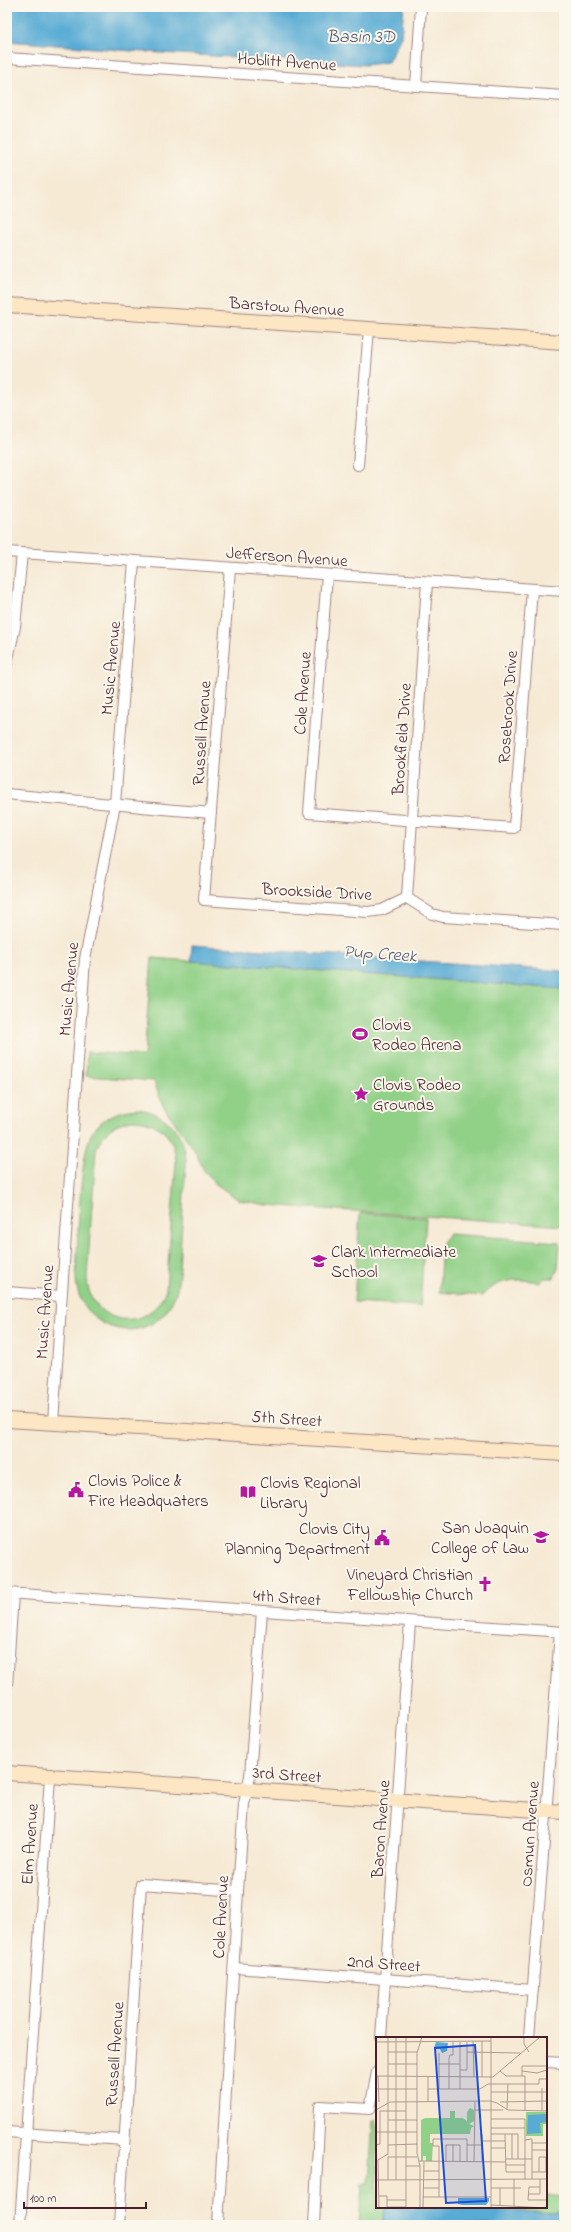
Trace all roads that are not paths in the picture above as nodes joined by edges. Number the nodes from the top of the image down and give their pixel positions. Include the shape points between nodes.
1 (421, 7) edge
2 (7, 58) edge
3 (416, 86) junction
4 (564, 96) edge
5 (7, 305) edge
6 (369, 329) junction
7 (564, 342) edge
8 (358, 465) dead end
9 (7, 552) edge
10 (22, 553) junction
11 (134, 561) junction
12 (230, 568) junction
13 (327, 575) junction
14 (427, 582) junction
15 (532, 589) junction
16 (564, 591) edge
17 (7, 663) edge
18 (7, 794) edge
19 (115, 804) junction
20 (211, 813) junction
21 (411, 821) junction
22 (407, 898) junction
23 (204, 900) joint
24 (564, 925) edge
25 (7, 1292) edge
26 (61, 1296) junction
27 (7, 1420) edge
28 (53, 1422) junction
29 (564, 1454) edge
30 (10, 1594) edge
31 (262, 1611) junction
32 (410, 1622) junction
33 (562, 1632) edge
34 (7, 1685) edge
35 (7, 1773) edge
36 (50, 1776) junction
37 (247, 1790) junction
38 (398, 1800) junction
39 (548, 1811) junction
40 (564, 1812) edge
41 (238, 1891) junction
42 (234, 1968) junction
43 (385, 1979) junction
44 (533, 1990) junction
45 (382, 2037) edge
46 (529, 2037) edge
47 (547, 2062) edge
48 (564, 2063) edge
49 (376, 2077) edge
50 (7, 2132) edge
51 (27, 2133) junction
52 (124, 2140) junction
53 (20, 2225) edge
54 (119, 2225) edge
55 (218, 2225) edge
56 (314, 2225) edge

1 - 3 street
2 - 3 street, Hoblitt Avenue
3 - 4 street, Hoblitt Avenue
5 - 6 main road, Barstow Avenue
6 - 7 main road, Barstow Avenue
6 - 8 street
9 - 10 street, Jefferson Avenue
10 - 11 street, Jefferson Avenue
10 - 17 street via 15,627
11 - 12 street, Jefferson Avenue
11 - 19 street, Music Avenue
12 - 13 street, Jefferson Avenue
12 - 20 street, Russell Avenue
13 - 14 street, Jefferson Avenue
13 - 21 street, Cole Avenue via 309,813
14 - 15 street, Jefferson Avenue
14 - 21 street, Brookfield Drive
15 - 16 street, Jefferson Avenue
15 - 21 street, Rosebrook Drive via 514,828
18 - 19 street
19 - 20 street
19 - 26 street, Music Avenue via 85,959
20 - 23 street, Russell Avenue
21 - 22 street, Brookfield Drive
22 - 23 street, Brookside Drive via 382,910 368,912
22 - 24 street via 432,914 443,917
25 - 26 street
26 - 28 street, Music Avenue
27 - 28 main road, 5th Street
28 - 29 main road, 5th Street
30 - 31 street, 4th Street
30 - 34 street
31 - 32 street, 4th Street
31 - 37 street, Cole Avenue
32 - 33 street, 4th Street
32 - 38 street, Baron Avenue
33 - 39 street, Osmun Avenue
35 - 36 main road, 3rd Street
36 - 37 main road, 3rd Street
36 - 51 street, Elm Avenue
37 - 38 main road, 3rd Street
37 - 41 street, Cole Avenue
38 - 39 main road, 3rd Street
38 - 43 street, Baron Avenue
39 - 40 main road, 3rd Street
39 - 44 street, Osmun Avenue
41 - 42 street, Cole Avenue
41 - 52 street, Russell Avenue via 141,1884
42 - 43 street, 2nd Street
42 - 55 street, Cole Avenue
43 - 44 street, 2nd Street
43 - 45 street, Baron Avenue
44 - 46 street, Osmun Avenue
47 - 48 street
49 - 56 street via 370,2109 320,2106
50 - 51 street
51 - 52 street
51 - 53 street, Elm Avenue
52 - 54 street, Russell Avenue

